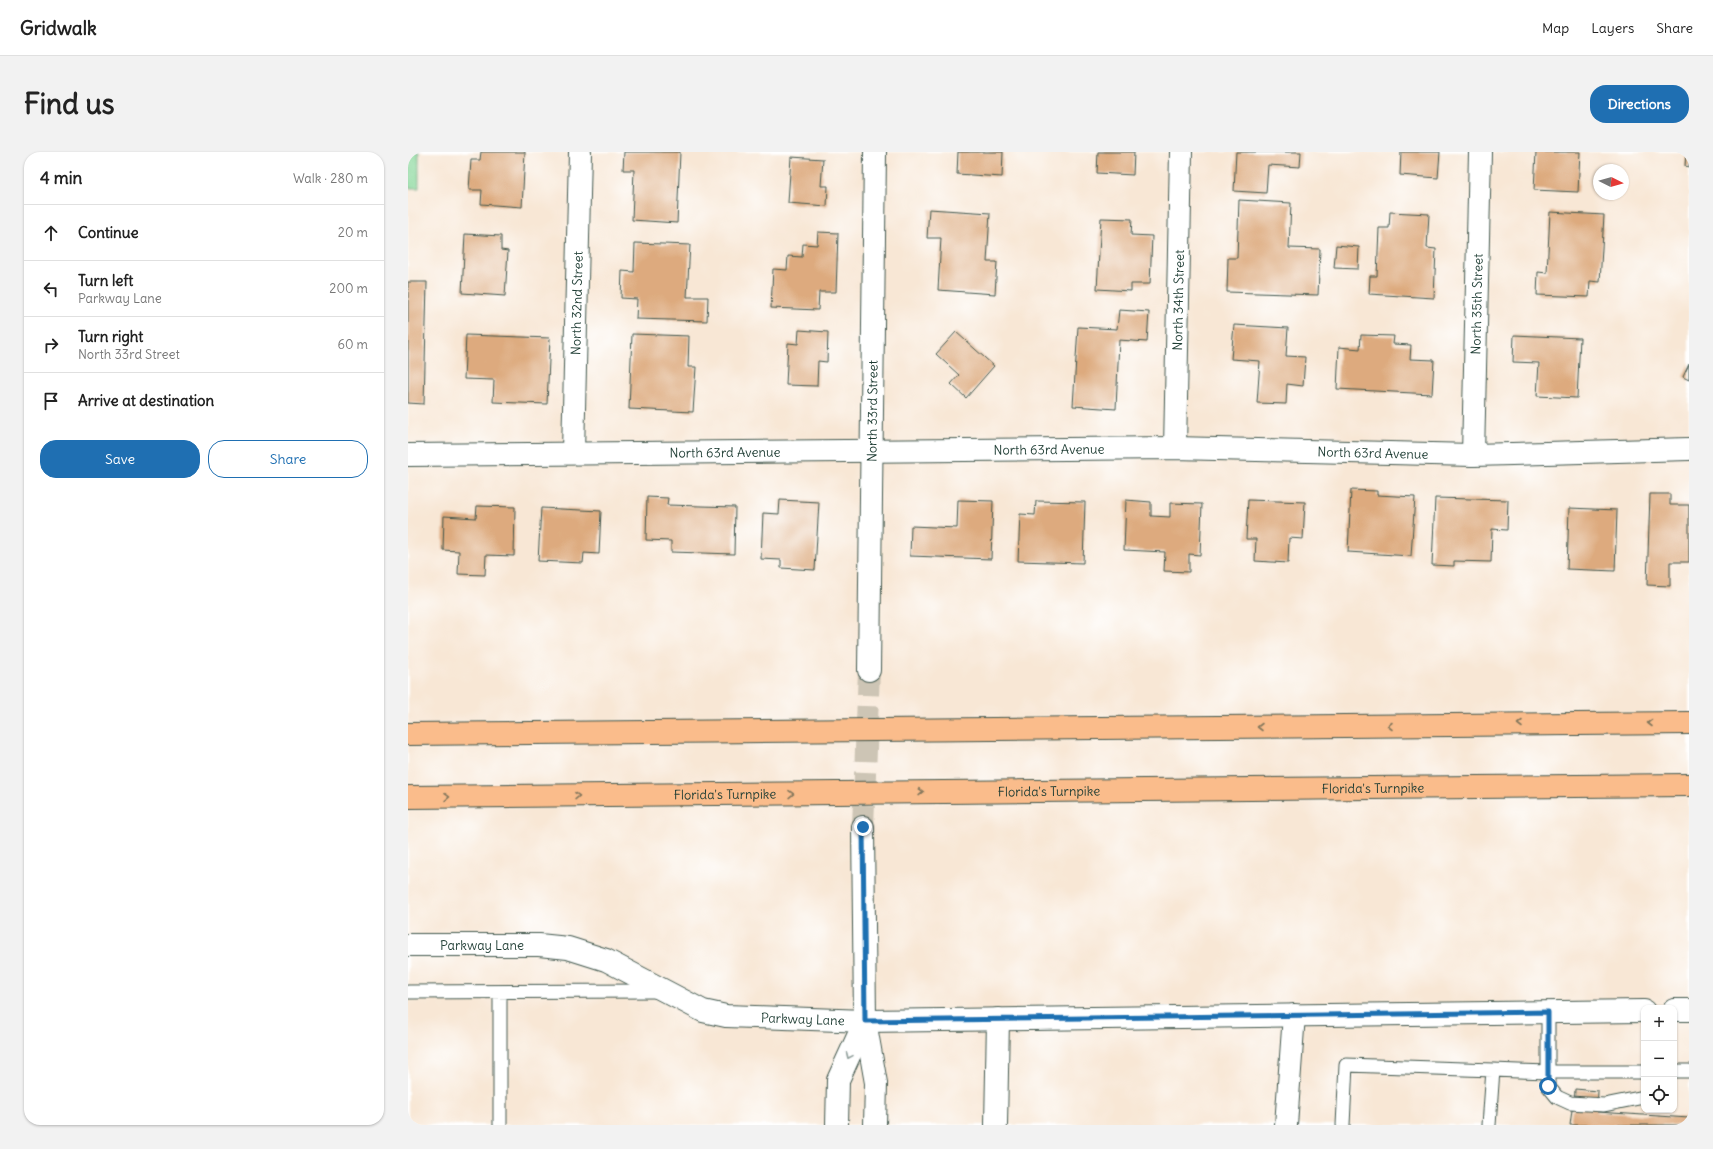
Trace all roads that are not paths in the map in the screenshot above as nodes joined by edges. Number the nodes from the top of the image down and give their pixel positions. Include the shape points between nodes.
1 (580, 152) edge
2 (875, 152) edge
3 (1181, 152) edge
4 (1480, 152) edge
5 (1175, 448) junction
6 (1689, 449) edge
7 (872, 451) junction
8 (573, 453) junction
9 (408, 456) edge
10 (1473, 456) junction
11 (869, 670) tunnel mouth
12 (1689, 723) edge
13 (408, 734) edge
14 (1689, 786) edge
15 (408, 797) edge
16 (863, 827) tunnel mouth
17 (408, 945) edge
18 (664, 990) junction
19 (408, 992) edge
20 (500, 992) junction
21 (1677, 1010) edge
22 (1689, 1010) edge
23 (1641, 1011) edge
24 (1548, 1012) junction
25 (1294, 1015) junction
26 (998, 1019) junction
27 (865, 1021) junction
28 (1493, 1070) junction
29 (1677, 1071) edge
30 (1689, 1071) edge
31 (1548, 1072) junction
32 (1641, 1072) edge
33 (1641, 1098) edge
34 (500, 1125) edge
35 (837, 1125) edge
36 (874, 1125) edge
37 (996, 1125) edge
38 (1286, 1125) edge
39 (1343, 1125) edge
40 (1489, 1125) edge

1 - 8 street, North 32nd Street
2 - 7 street, North 33rd Street
3 - 5 street, North 34th Street
4 - 10 street, North 35th Street
5 - 7 street, North 63rd Avenue
5 - 10 street, North 63rd Avenue
6 - 10 street, North 63rd Avenue
7 - 8 street, North 63rd Avenue
7 - 11 street, North 33rd Street
8 - 9 street, North 63rd Avenue
12 -> 13 highway
15 -> 14 highway, Florida's Turnpike
16 - 27 street
17 - 18 street, Parkway Lane via 540,945 568,948 606,960
18 - 20 lane
18 - 27 street, Parkway Lane via 702,1011 726,1016
19 - 20 lane
20 - 34 lane
21 - 22 street
23 - 24 street, Parkway Lane
24 - 25 street, Parkway Lane
24 - 31 lane
25 - 26 street, Parkway Lane
25 - 38 street
26 - 27 street, Parkway Lane
26 - 37 street
27 -> 35 street via 838,1080
27 - 36 street via 876,1083
28 - 31 lane
28 - 39 lane via 1346,1065
28 - 40 lane
29 - 30 lane
31 - 32 lane
31 - 33 lane via 1548,1086 1557,1097 1570,1103 1604,1105

